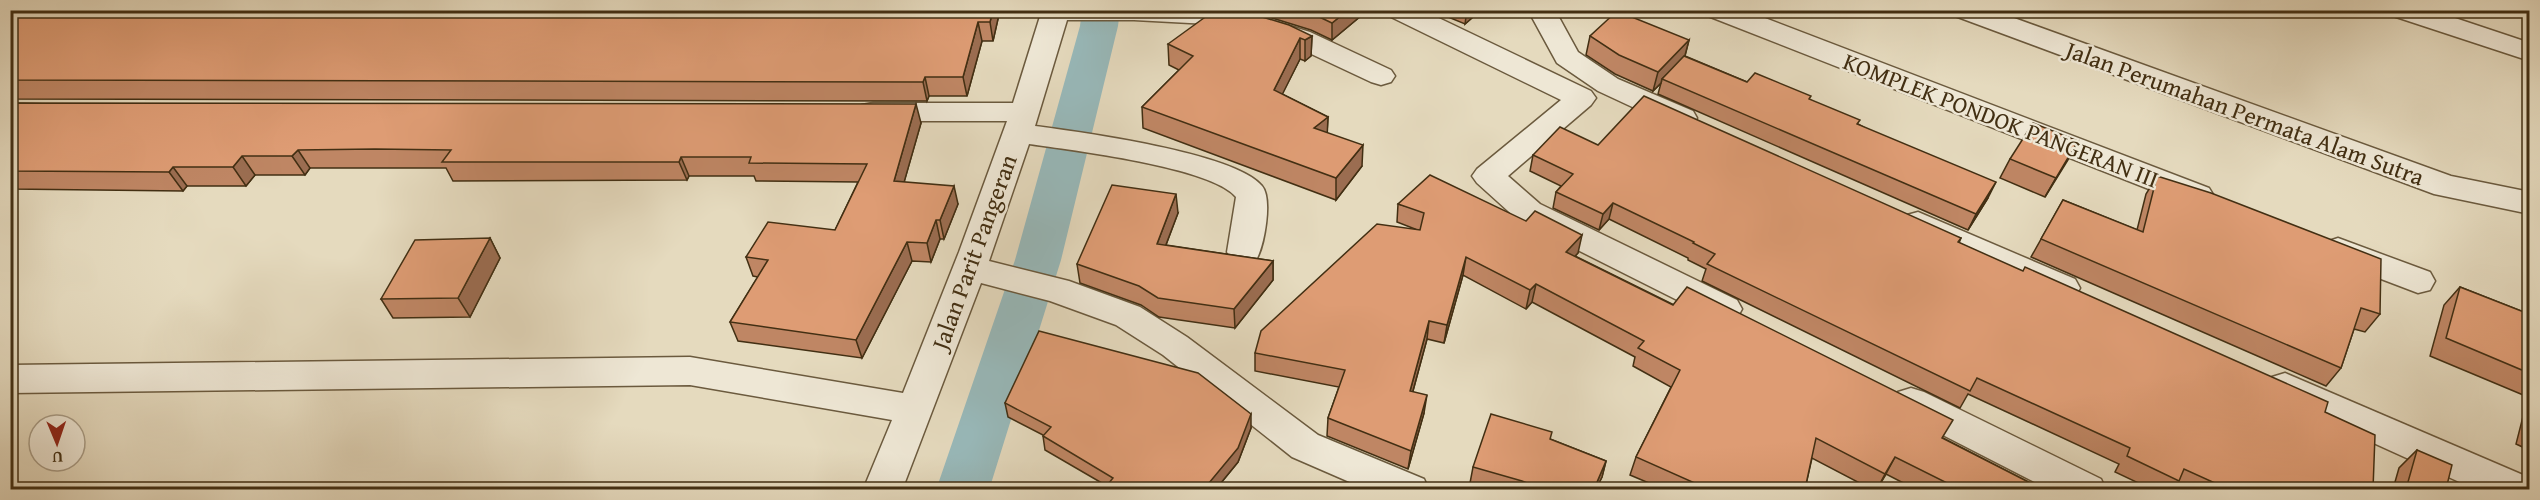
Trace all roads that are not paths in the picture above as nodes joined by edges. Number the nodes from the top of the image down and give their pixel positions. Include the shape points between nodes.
1 (1399, 10) edge
2 (1718, 10) edge
3 (1965, 10) edge
4 (2403, 10) edge
5 (1062, 12) edge
6 (1547, 13) edge
7 (2529, 53) edge
8 (1381, 76) dead end
9 (846, 112) edge
10 (1028, 127) junction
11 (1709, 130) edge
12 (2529, 203) edge
13 (2229, 208) edge
14 (1894, 213) edge
15 (2307, 238) edge
16 (1244, 252) dead end
17 (981, 270) junction
18 (2418, 281) dead end
19 (2091, 300) edge
20 (1756, 325) edge
21 (2255, 373) edge
22 (10, 379) edge
23 (1884, 389) edge
24 (915, 409) junction
25 (882, 489) edge
26 (1410, 489) edge
27 (2087, 489) edge
28 (2517, 489) edge

1 - 20 street via 1581,98 1488,176 1529,212
2 - 13 street, KOMPLEK PONDOK PANGERAN III
3 - 12 street, Jalan Perumahan Permata Alam Sutra via 2445,186
4 - 7 street
5 - 8 street via 1229,17 1300,39
5 - 10 street, Jalan Parit Pangeran
6 - 11 street via 1567,57 1608,85
9 - 10 street
10 - 16 street via 1203,168 1245,183 1252,194
10 - 17 street, Jalan Parit Pangeran
14 - 19 street
15 - 18 street
17 - 24 street, Jalan Parit Pangeran
17 - 26 street via 1057,290 1128,316 1175,346 1305,446
21 - 28 street
22 - 24 street via 690,370
23 - 27 street
24 - 25 street, Jalan Parit Pangeran

